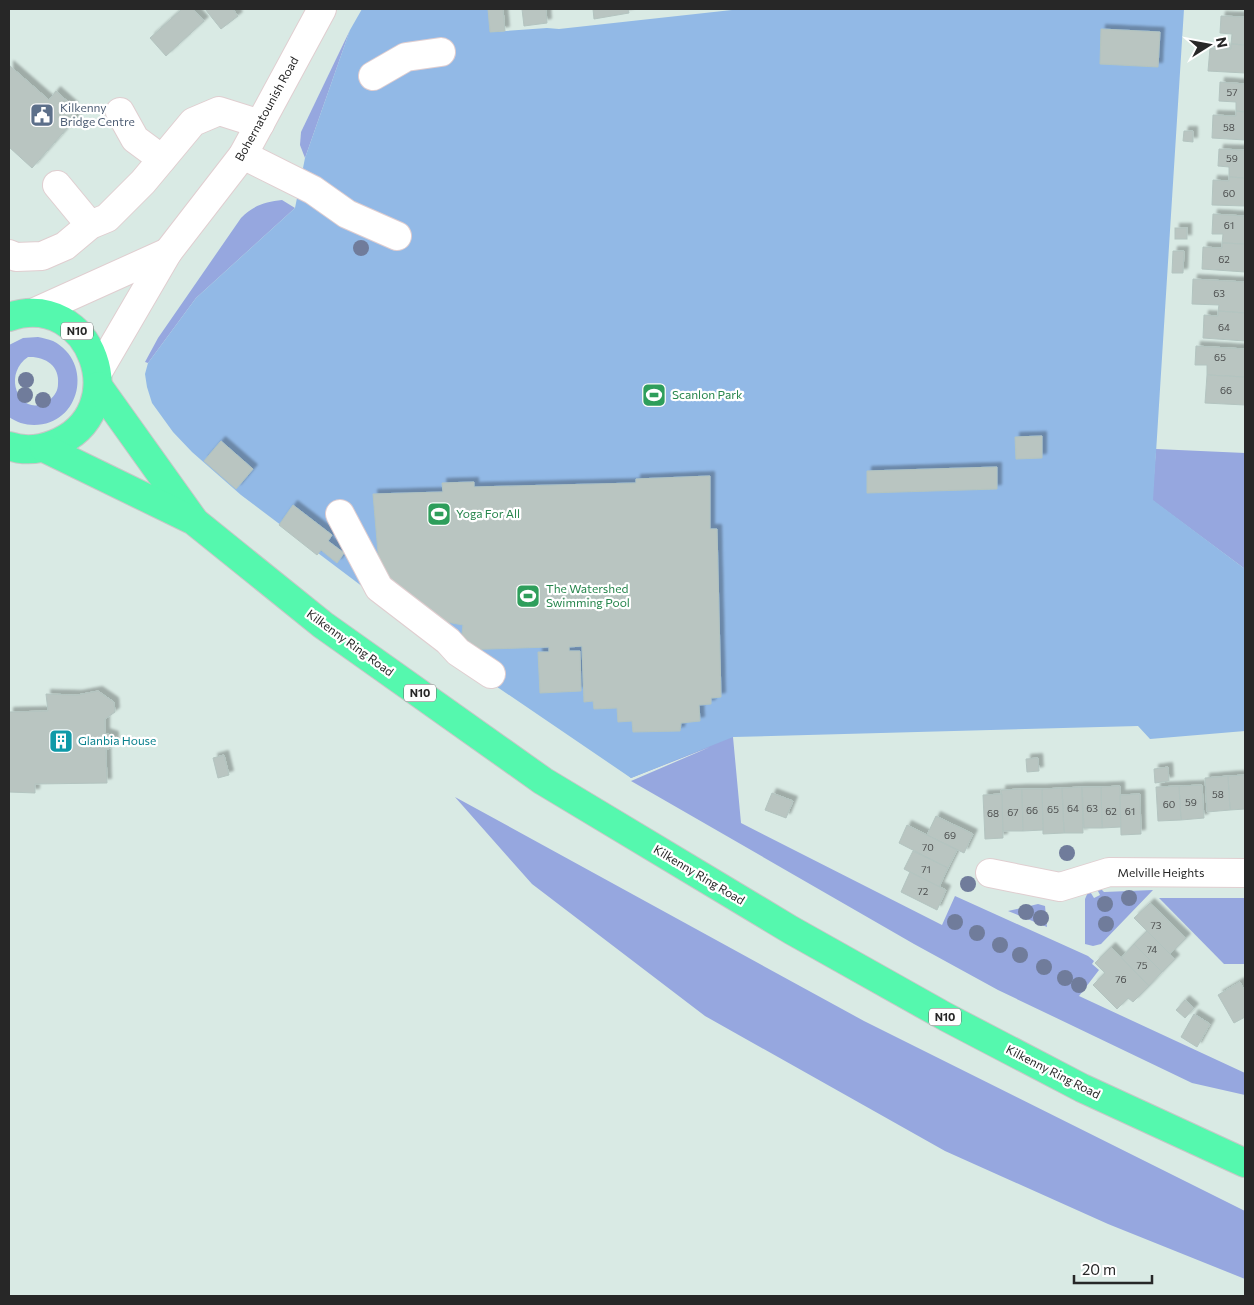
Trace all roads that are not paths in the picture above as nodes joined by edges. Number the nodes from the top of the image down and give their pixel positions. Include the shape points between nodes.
1 (322, 9) edge
2 (441, 52) dead end
3 (374, 76) dead end
4 (120, 112) dead end
5 (260, 124) junction
6 (243, 155) junction
7 (162, 159) junction
8 (57, 185) dead end
9 (90, 224) junction
10 (397, 236) dead end
11 (168, 252) junction
12 (9, 254) edge
13 (18, 312) edge
14 (98, 379) junction
15 (10, 447) edge
16 (44, 448) junction
17 (340, 514) dead end
18 (194, 521) junction
19 (491, 674) dead end
20 (990, 873) dead end
21 (1245, 873) edge
22 (1245, 1163) edge

1 - 5 street, Bohernatounish Road
2 - 3 street via 406,58
4 - 7 street via 135,139
5 - 6 street, Bohernatounish Road
5 - 7 street via 219,111 193,122
6 - 10 street via 313,190 347,214
6 - 11 street, Bohernatounish Road
7 - 9 street via 107,218
8 - 9 street
9 - 12 street via 65,246 42,256 16,257
11 - 13 street, Bohernatounish Road
11 - 14 street, Bohernatounish Road
13 - 14 highway, N10 via 58,318 77,331 91,350
14 - 16 highway, N10 via 93,408 81,426 64,440
14 - 18 highway, Kilkenny Ring Road / N10
15 - 16 highway, N10
16 - 18 highway, Kilkenny Ring Road / N10
17 - 19 street via 379,588 458,652
18 - 22 highway, Kilkenny Ring Road / N10 via 323,624 543,781 791,930 946,1017 1082,1088
20 - 21 street, Melville Heights via 1060,887 1109,872

